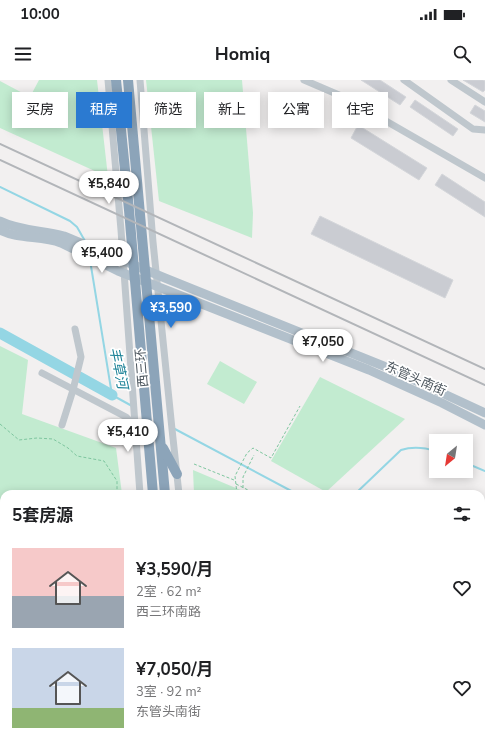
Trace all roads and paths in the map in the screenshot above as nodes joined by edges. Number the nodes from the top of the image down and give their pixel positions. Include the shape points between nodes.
1 (108, 80) edge
2 (116, 80) edge
3 (128, 80) edge
4 (140, 80) edge
5 (304, 80) edge
6 (404, 80) edge
7 (451, 80) edge
8 (485, 102) edge
9 (485, 130) edge
10 (485, 178) edge
11 (0, 221) edge
12 (0, 230) edge
13 (80, 247) junction
14 (75, 329) dead end
15 (42, 373) dead end
16 (74, 390) junction
17 (300, 406) dead end
18 (485, 413) edge
19 (0, 424) edge
20 (62, 425) dead end
21 (485, 425) edge
22 (135, 426) junction
23 (161, 444) junction
24 (254, 455) dead end
25 (194, 464) dead end
26 (151, 470) junction
27 (177, 474) junction
28 (234, 480) junction
29 (235, 484) junction
30 (243, 488) junction
31 (117, 490) edge
32 (140, 490) edge
33 (147, 490) edge
34 (153, 490) edge
35 (165, 490) edge
36 (179, 490) edge
37 (236, 490) edge
38 (247, 490) edge

1 - 22 street
2 - 26 highway, 西三环
3 - 23 highway, 西三环
4 - 27 street via 153,242
5 - 10 street via 346,98
6 - 9 street via 472,129
7 - 8 street
11 - 13 main road, 东管头南街 via 22,229 64,236
12 - 13 main road, 东管头南街 via 17,236 53,239
13 - 18 main road, 东管头南街 via 92,248 386,368
13 - 21 main road, 东管头南街 via 95,259 118,271 369,370
14 - 16 street via 81,357
15 - 16 street
16 - 20 street
16 - 22 street via 126,417
17 - 28 path via 272,458 253,448 247,453
19 - 31 path via 19,440 53,439 77,456 104,461 117,481
22 - 32 street
23 - 27 highway
23 - 35 highway, 西三环
24 - 30 path via 242,477
25 - 28 path
26 - 33 highway
26 - 34 highway, 西三环
27 - 36 street
28 - 29 path
29 - 30 path
29 - 37 path
30 - 38 path

